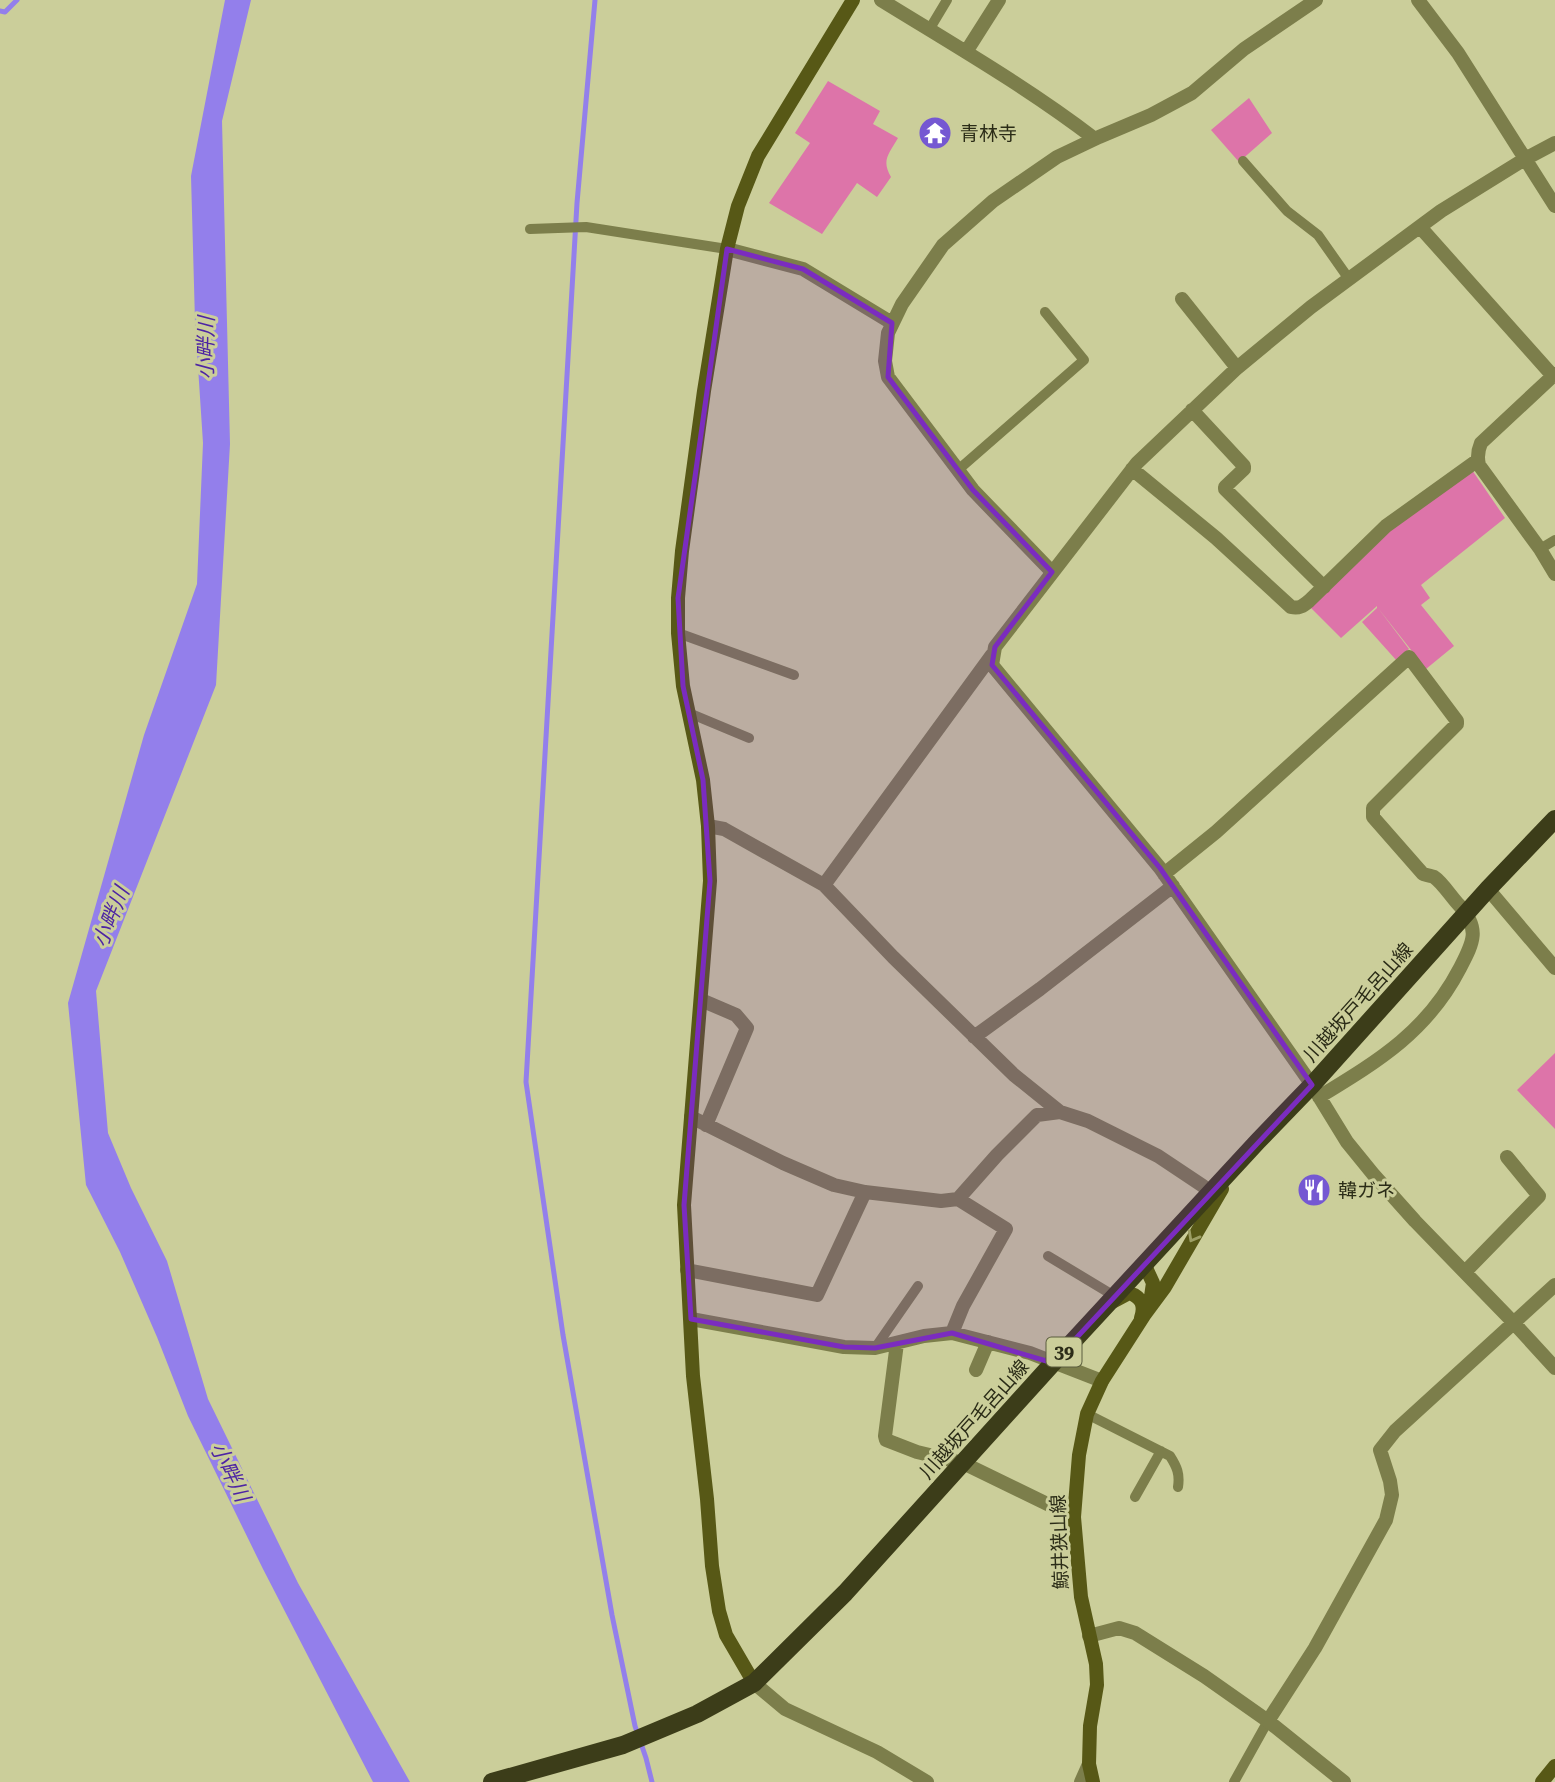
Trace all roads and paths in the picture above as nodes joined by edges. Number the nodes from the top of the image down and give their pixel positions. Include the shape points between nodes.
1 (853, 0) edge
2 (881, 0) edge
3 (947, 0) edge
4 (999, 0) edge
5 (1316, 0) edge
6 (1418, 0) edge
7 (929, 30) junction
8 (966, 52) junction
9 (1095, 139) junction
10 (1555, 143) edge
11 (1525, 159) junction
12 (1243, 161) dead end
13 (1555, 206) edge
14 (1420, 227) junction
15 (530, 229) dead end
16 (727, 249) junction
17 (1349, 279) junction
18 (1182, 299) dead end
19 (1045, 312) dead end
20 (892, 323) junction
21 (1237, 368) junction
22 (1554, 375) edge
23 (1192, 410) junction
24 (1478, 460) junction
25 (1132, 469) junction
26 (958, 470) junction
27 (1555, 540) edge
28 (1540, 549) junction
29 (1052, 572) junction
30 (1555, 574) edge
31 (1324, 587) junction
32 (678, 633) junction
33 (993, 654) junction
34 (794, 675) dead end
35 (689, 713) junction
36 (749, 738) dead end
37 (1555, 819) edge
38 (708, 826) junction
39 (1164, 874) junction
40 (824, 886) junction
41 (1173, 886) junction
42 (1488, 889) junction
43 (1466, 913) junction
44 (1555, 968) edge
45 (701, 1000) junction
46 (974, 1037) junction
47 (1315, 1091) junction
48 (1060, 1112) junction
49 (691, 1117) junction
50 (706, 1125) junction
51 (1258, 1140) junction
52 (1507, 1157) dead end
53 (865, 1192) junction
54 (1210, 1193) junction
55 (958, 1199) junction
56 (1048, 1256) dead end
57 (1147, 1262) junction
58 (687, 1270) junction
59 (1465, 1272) junction
60 (1555, 1285) edge
61 (918, 1286) dead end
62 (1165, 1287) junction
63 (1116, 1297) junction
64 (1097, 1317) junction
65 (1142, 1318) junction
66 (691, 1319) junction
67 (1513, 1322) junction
68 (952, 1333) junction
69 (988, 1342) junction
70 (897, 1343) junction
71 (875, 1348) junction
72 (1053, 1363) junction
73 (1555, 1368) edge
74 (976, 1370) dead end
75 (1102, 1381) junction
76 (1087, 1414) junction
77 (1161, 1451) junction
78 (962, 1463) junction
79 (1178, 1487) dead end
80 (1135, 1497) dead end
81 (1074, 1517) junction
82 (1088, 1636) junction
83 (754, 1683) junction
84 (1268, 1721) junction
85 (1089, 1764) junction
86 (1555, 1766) edge
87 (497, 1781) edge
88 (927, 1782) edge
89 (1081, 1782) edge
90 (1093, 1782) edge
91 (1234, 1782) edge
92 (1345, 1782) edge
93 (1542, 1782) edge

1 - 16 street via 758,156
2 - 7 street
3 - 7 lane
4 - 8 street
5 - 9 street via 1244,49 1192,93
6 - 11 street via 1458,53
7 - 8 street
8 - 9 street
9 - 20 street via 1057,157 993,201 943,245
10 - 11 street
11 - 13 street
11 - 14 street
12 - 17 lane via 1287,211 1318,235
14 - 17 street
14 - 22 street
15 - 16 lane via 586,227
16 - 20 street via 803,269
16 - 32 street via 682,551
17 - 21 street
18 - 21 street
19 - 26 lane via 1084,360
20 - 26 street via 885,361 888,377
21 - 23 street
22 - 24 street via 1481,443
23 - 25 street
23 - 31 street via 1244,466 1225,489
24 - 28 street
24 - 31 street via 1386,526
25 - 29 street
25 - 31 street via 1291,607 1302,607
26 - 29 street
27 - 28 lane
28 - 30 street
29 - 33 street
32 - 34 lane
32 - 35 street
33 - 39 street via 992,665
33 - 40 street
35 - 36 lane
35 - 38 street
37 - 42 main road, 川越坂戸毛呂山線 / 39
38 - 40 street via 724,829
38 - 45 street via 710,881
39 - 41 street
39 - 43 street via 1409,657 1457,724 1373,808 1373,817 1423,874 1434,878
40 - 46 street
41 - 46 street
41 - 47 street
42 - 43 main road, 川越坂戸毛呂山線 / 39
42 - 44 street
43 - 47 main road, 川越坂戸毛呂山線 / 39
43 - 47 street via 1473,930 1472,945 1430,1015 1362,1071
45 - 49 street
45 - 50 street via 736,1015 747,1028
46 - 48 street
47 - 51 main road, 川越坂戸毛呂山線 / 39
47 - 59 street via 1373,1174
48 - 54 street via 1158,1156
48 - 55 street via 1037,1115
49 - 50 street
49 - 58 street via 684,1205
50 - 53 street via 834,1185
51 - 54 main road, 川越坂戸毛呂山線 / 39
51 -> 62 street via 1216,1198
52 - 59 street via 1539,1196
53 - 55 street
53 - 58 street via 817,1295
54 - 57 main road, 川越坂戸毛呂山線 / 39
55 - 68 street via 1006,1229 962,1306
56 - 63 lane
57 - 62 street via 1162,1272
57 - 63 main road, 川越坂戸毛呂山線 / 39
57 - 65 street via 1154,1286
58 - 66 street
59 - 67 street
60 - 67 street
61 - 71 lane
62 - 65 street
63 - 64 main road, 川越坂戸毛呂山線 / 39
64 - 65 street via 1129,1293 1143,1305
64 - 72 main road, 川越坂戸毛呂山線 / 39
65 - 75 street, 鯨井狭山線
66 - 71 street via 844,1347
66 - 83 street via 719,1611 726,1635
67 - 73 street
67 - 84 street via 1380,1450 1392,1495 1386,1520 1315,1648
68 - 69 street
68 - 70 street
69 - 72 street
69 - 74 street
70 - 71 street
70 - 78 street via 886,1440
72 - 75 street
72 - 78 main road, 川越坂戸毛呂山線 / 39
75 - 76 street, 鯨井狭山線
76 - 77 lane
76 - 81 street, 鯨井狭山線
77 - 79 lane via 1177,1468
77 - 80 lane
78 - 81 street
78 - 83 main road, 川越坂戸毛呂山線 / 39 via 845,1593
81 - 82 street, 鯨井狭山線
82 - 84 street via 1119,1628 1135,1633
82 - 85 street, 鯨井狭山線 via 1097,1685
83 - 87 main road, 川越坂戸毛呂山線 / 39 via 697,1714 623,1745
83 - 88 street via 785,1709 877,1752
84 - 91 lane
84 - 92 street
85 - 89 street
85 - 90 street, 鯨井狭山線
86 - 93 street

